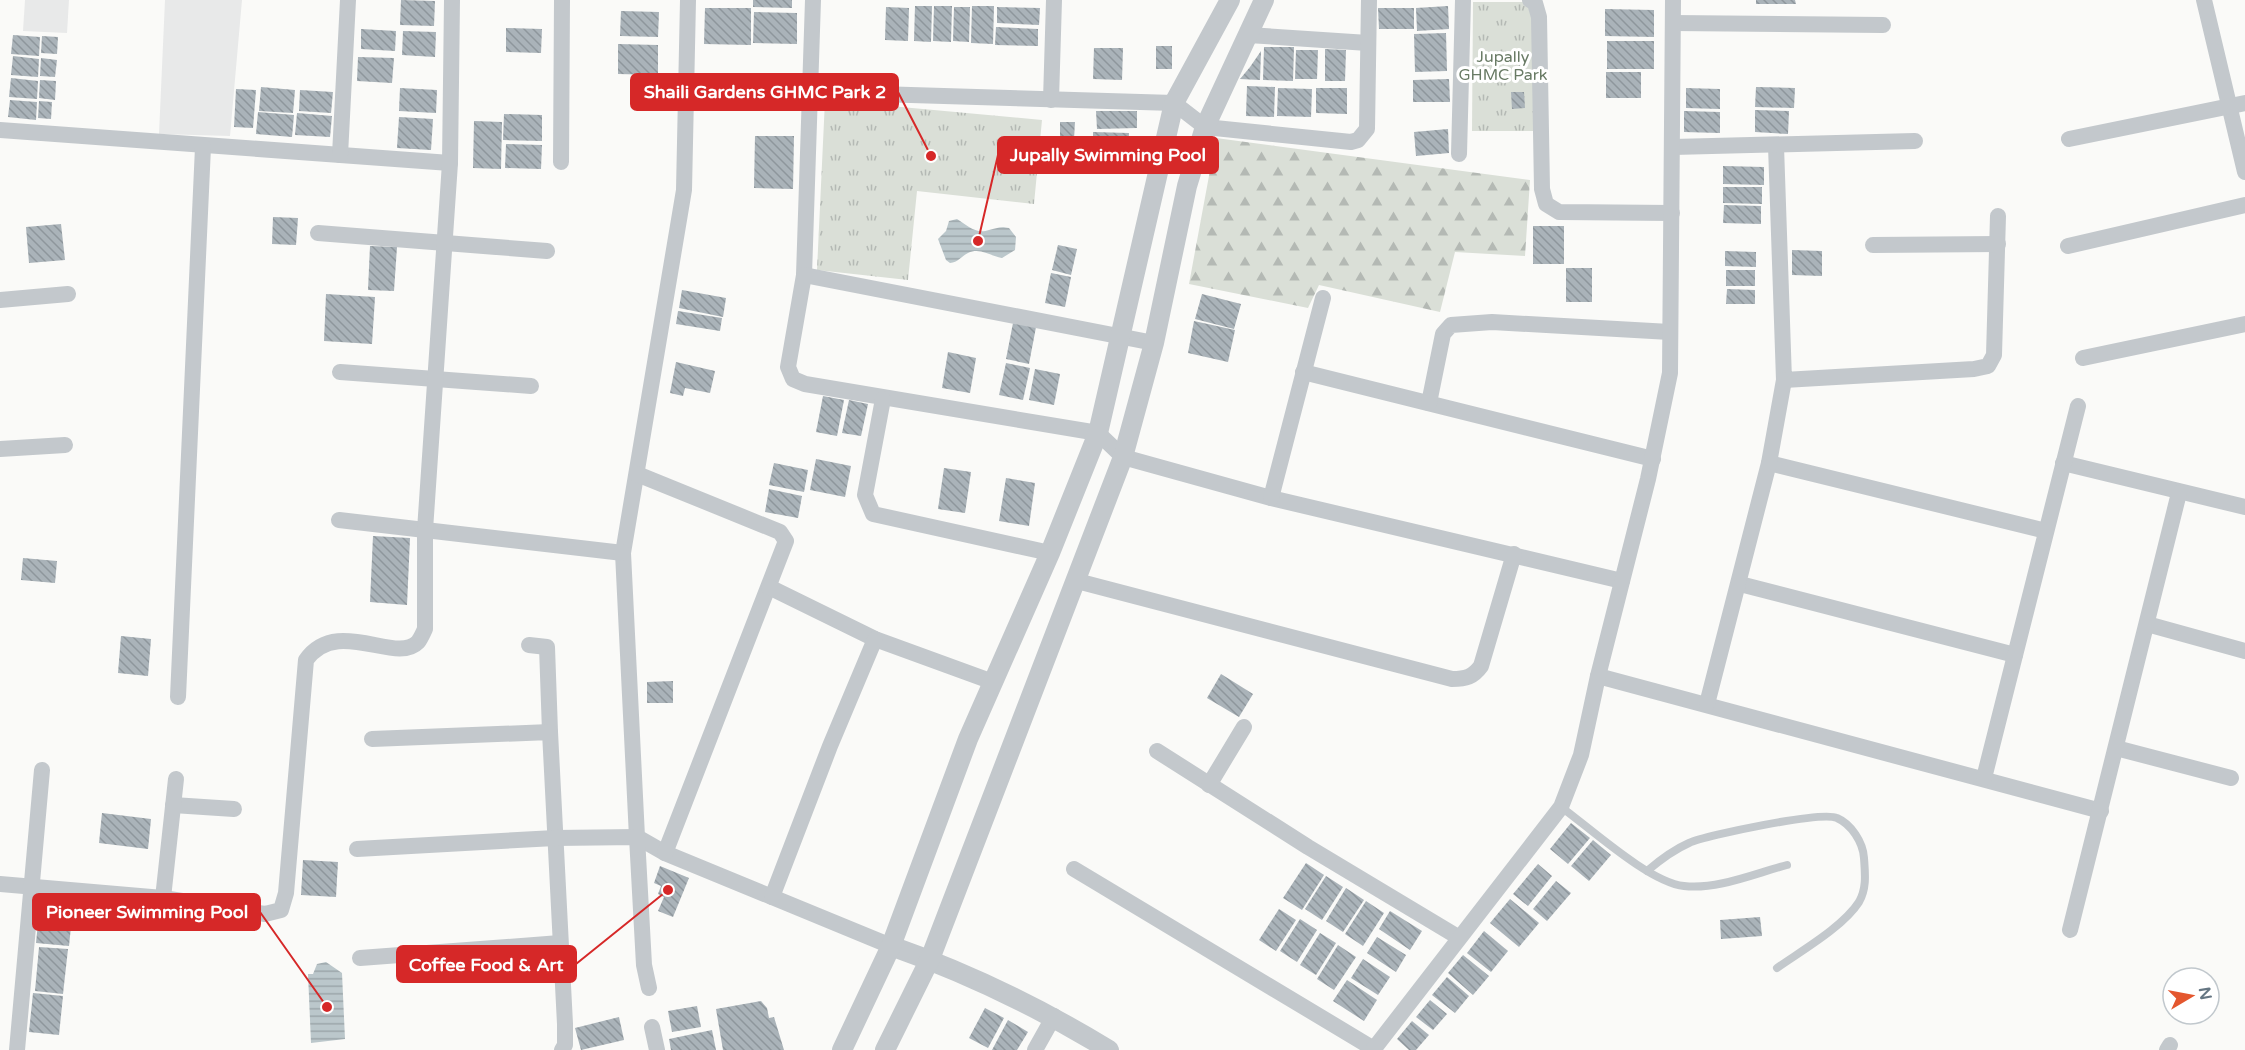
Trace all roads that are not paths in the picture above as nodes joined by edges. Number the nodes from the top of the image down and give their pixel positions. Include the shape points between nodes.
1 (348, 0) edge
2 (452, 0) edge
3 (562, 0) edge
4 (688, 0) edge
5 (813, 0) edge
6 (1054, 0) edge
7 (1230, 0) edge
8 (1264, 0) edge
9 (1369, 0) edge
10 (1462, 0) edge
11 (1530, 0) edge
12 (1673, 0) edge
13 (2205, 0) edge
14 (1673, 22) junction
15 (1883, 25) dead end
16 (1248, 35) junction
17 (1368, 43) junction
18 (812, 92) junction
19 (1050, 100) junction
20 (1173, 103) junction
21 (2238, 104) edge
22 (1205, 127) junction
23 (0, 130) edge
24 (2069, 139) dead end
25 (1916, 141) dead end
26 (1776, 146) junction
27 (203, 147) junction
28 (1673, 147) junction
29 (1459, 154) dead end
30 (340, 155) junction
31 (561, 162) dead end
32 (450, 163) junction
33 (2245, 172) edge
34 (2245, 205) edge
35 (1672, 213) junction
36 (1998, 216) dead end
37 (318, 232) dead end
38 (445, 243) junction
39 (1998, 244) junction
40 (1873, 245) dead end
41 (2068, 246) dead end
42 (547, 251) dead end
43 (804, 275) junction
44 (68, 294) dead end
45 (1323, 298) dead end
46 (0, 300) edge
47 (2245, 324) edge
48 (1670, 332) junction
49 (1122, 335) junction
50 (1154, 343) junction
51 (2083, 358) dead end
52 (340, 372) dead end
53 (1303, 372) junction
54 (435, 378) junction
55 (1784, 380) junction
56 (531, 386) dead end
57 (883, 399) junction
58 (1429, 403) junction
59 (2078, 406) dead end
60 (1098, 433) junction
61 (65, 445) dead end
62 (0, 449) edge
63 (1123, 457) junction
64 (1653, 459) junction
65 (1769, 463) junction
66 (2063, 464) junction
67 (637, 474) junction
68 (2179, 493) junction
69 (1271, 498) junction
70 (2245, 507) edge
71 (339, 520) dead end
72 (425, 530) junction
73 (2046, 531) junction
74 (623, 553) junction
75 (1050, 553) junction
76 (1514, 554) junction
77 (1077, 580) junction
78 (1622, 581) junction
79 (1740, 584) junction
80 (769, 587) junction
81 (2146, 624) junction
82 (875, 639) junction
83 (529, 645) dead end
84 (2245, 651) edge
85 (2015, 655) junction
86 (1598, 676) junction
87 (993, 682) junction
88 (178, 697) dead end
89 (1707, 704) junction
90 (1244, 727) dead end
91 (550, 732) junction
92 (372, 740) dead end
93 (2116, 748) junction
94 (1157, 751) dead end
95 (42, 770) dead end
96 (1984, 778) junction
97 (2231, 778) dead end
98 (176, 779) dead end
99 (1209, 784) junction
100 (173, 805) junction
101 (1561, 807) junction
102 (234, 809) dead end
103 (2101, 811) junction
104 (637, 837) junction
105 (555, 838) junction
106 (357, 849) dead end
107 (665, 853) junction
108 (1787, 865) dead end
109 (1074, 868) dead end
110 (1647, 871) junction
111 (0, 884) edge
112 (32, 888) junction
113 (772, 897) junction
114 (163, 898) junction
115 (2070, 930) dead end
116 (1458, 937) junction
117 (561, 943) junction
118 (891, 946) junction
119 (360, 958) dead end
120 (930, 959) junction
121 (1777, 968) dead end
122 (649, 987) dead end
123 (1054, 1016) junction
124 (652, 1027) dead end
125 (1373, 1049) edge
126 (17, 1050) edge
127 (562, 1050) edge
128 (657, 1050) edge
129 (842, 1050) edge
130 (885, 1050) edge
131 (1035, 1050) edge
132 (1109, 1050) edge

1 - 30 street
2 - 32 street
3 - 31 street
4 - 67 street via 684,190
5 - 18 street
6 - 19 street
7 - 20 street
8 - 16 street
9 - 17 street
10 - 29 street
11 - 35 street via 1535,3 1539,17 1542,189 1546,204 1559,212
12 - 14 street
13 - 21 street
14 - 15 street
14 - 28 street
16 - 17 street
16 - 22 street
17 - 22 street via 1367,129 1358,140
18 - 19 street
18 - 43 street
19 - 20 street
20 - 22 street
20 - 49 street
21 - 24 street
21 - 33 street
22 - 50 street via 1187,186
23 - 27 street
25 - 26 street
26 - 28 street
26 - 55 street
27 - 30 street
27 - 88 street
28 - 35 street
30 - 32 street
32 - 38 street
34 - 41 street
35 - 48 street
36 - 39 street
37 - 38 street
38 - 42 street
38 - 54 street
39 - 40 street
39 - 55 street via 1994,355 1988,366
43 - 49 street
43 - 57 street via 788,357 791,376 805,384
44 - 46 street
45 - 53 street
47 - 51 street
48 - 58 street via 1492,322 1451,325 1443,334
48 - 64 street via 1670,373
49 - 50 street
49 - 60 street
50 - 63 street
52 - 54 street
53 - 58 street
53 - 69 street
54 - 56 street
54 - 72 street
55 - 65 street
57 - 60 street
57 - 75 street via 865,495 873,514
58 - 64 street
59 - 66 street
60 - 63 street
60 - 75 street
61 - 62 street
63 - 69 street
63 - 77 street
64 - 78 street
65 - 73 street
65 - 79 street
66 - 68 street
66 - 73 street
67 - 74 street
67 - 80 street via 784,535 786,546
68 - 70 street
68 - 81 street
69 - 76 street
71 - 72 street
72 - 74 street
72 - 114 street via 425,629 417,643 405,648 335,640 316,646 306,660 286,893 281,910 265,914
73 - 85 street
74 - 104 street
75 - 87 street
76 - 77 street via 1481,666 1464,679
76 - 78 street
77 - 120 street
78 - 86 street
79 - 85 street
79 - 89 street
80 - 82 street
80 - 107 street
81 - 84 street
81 - 93 street
82 - 87 street
82 - 113 street
83 - 91 street via 547,647
85 - 96 street
86 - 89 street
86 - 101 street via 1581,755
87 - 118 street
89 - 96 street
90 - 99 street
91 - 92 street
91 - 105 street
93 - 97 street
93 - 103 street
94 - 99 street
95 - 112 street
96 - 103 street
98 - 100 street
99 - 116 street
100 - 102 street
100 - 114 street
101 - 110 lane
101 - 116 street
103 - 115 street
104 - 105 street
104 - 107 street
104 - 122 street via 644,965
105 - 106 street
105 - 117 street
107 - 113 street
108 - 110 lane via 1704,886 1670,883
109 - 125 street
110 - 121 lane via 1674,850 1716,836 1815,817 1835,817 1852,829 1864,852 1866,880 1859,902 1844,919
111 - 112 street
112 - 114 street
112 - 126 street
113 - 118 street
116 - 125 street
117 - 119 street
117 - 127 street via 566,1024
118 - 120 street
118 - 129 street
120 - 123 street
120 - 130 street
123 - 131 street
123 - 132 street
124 - 128 street

